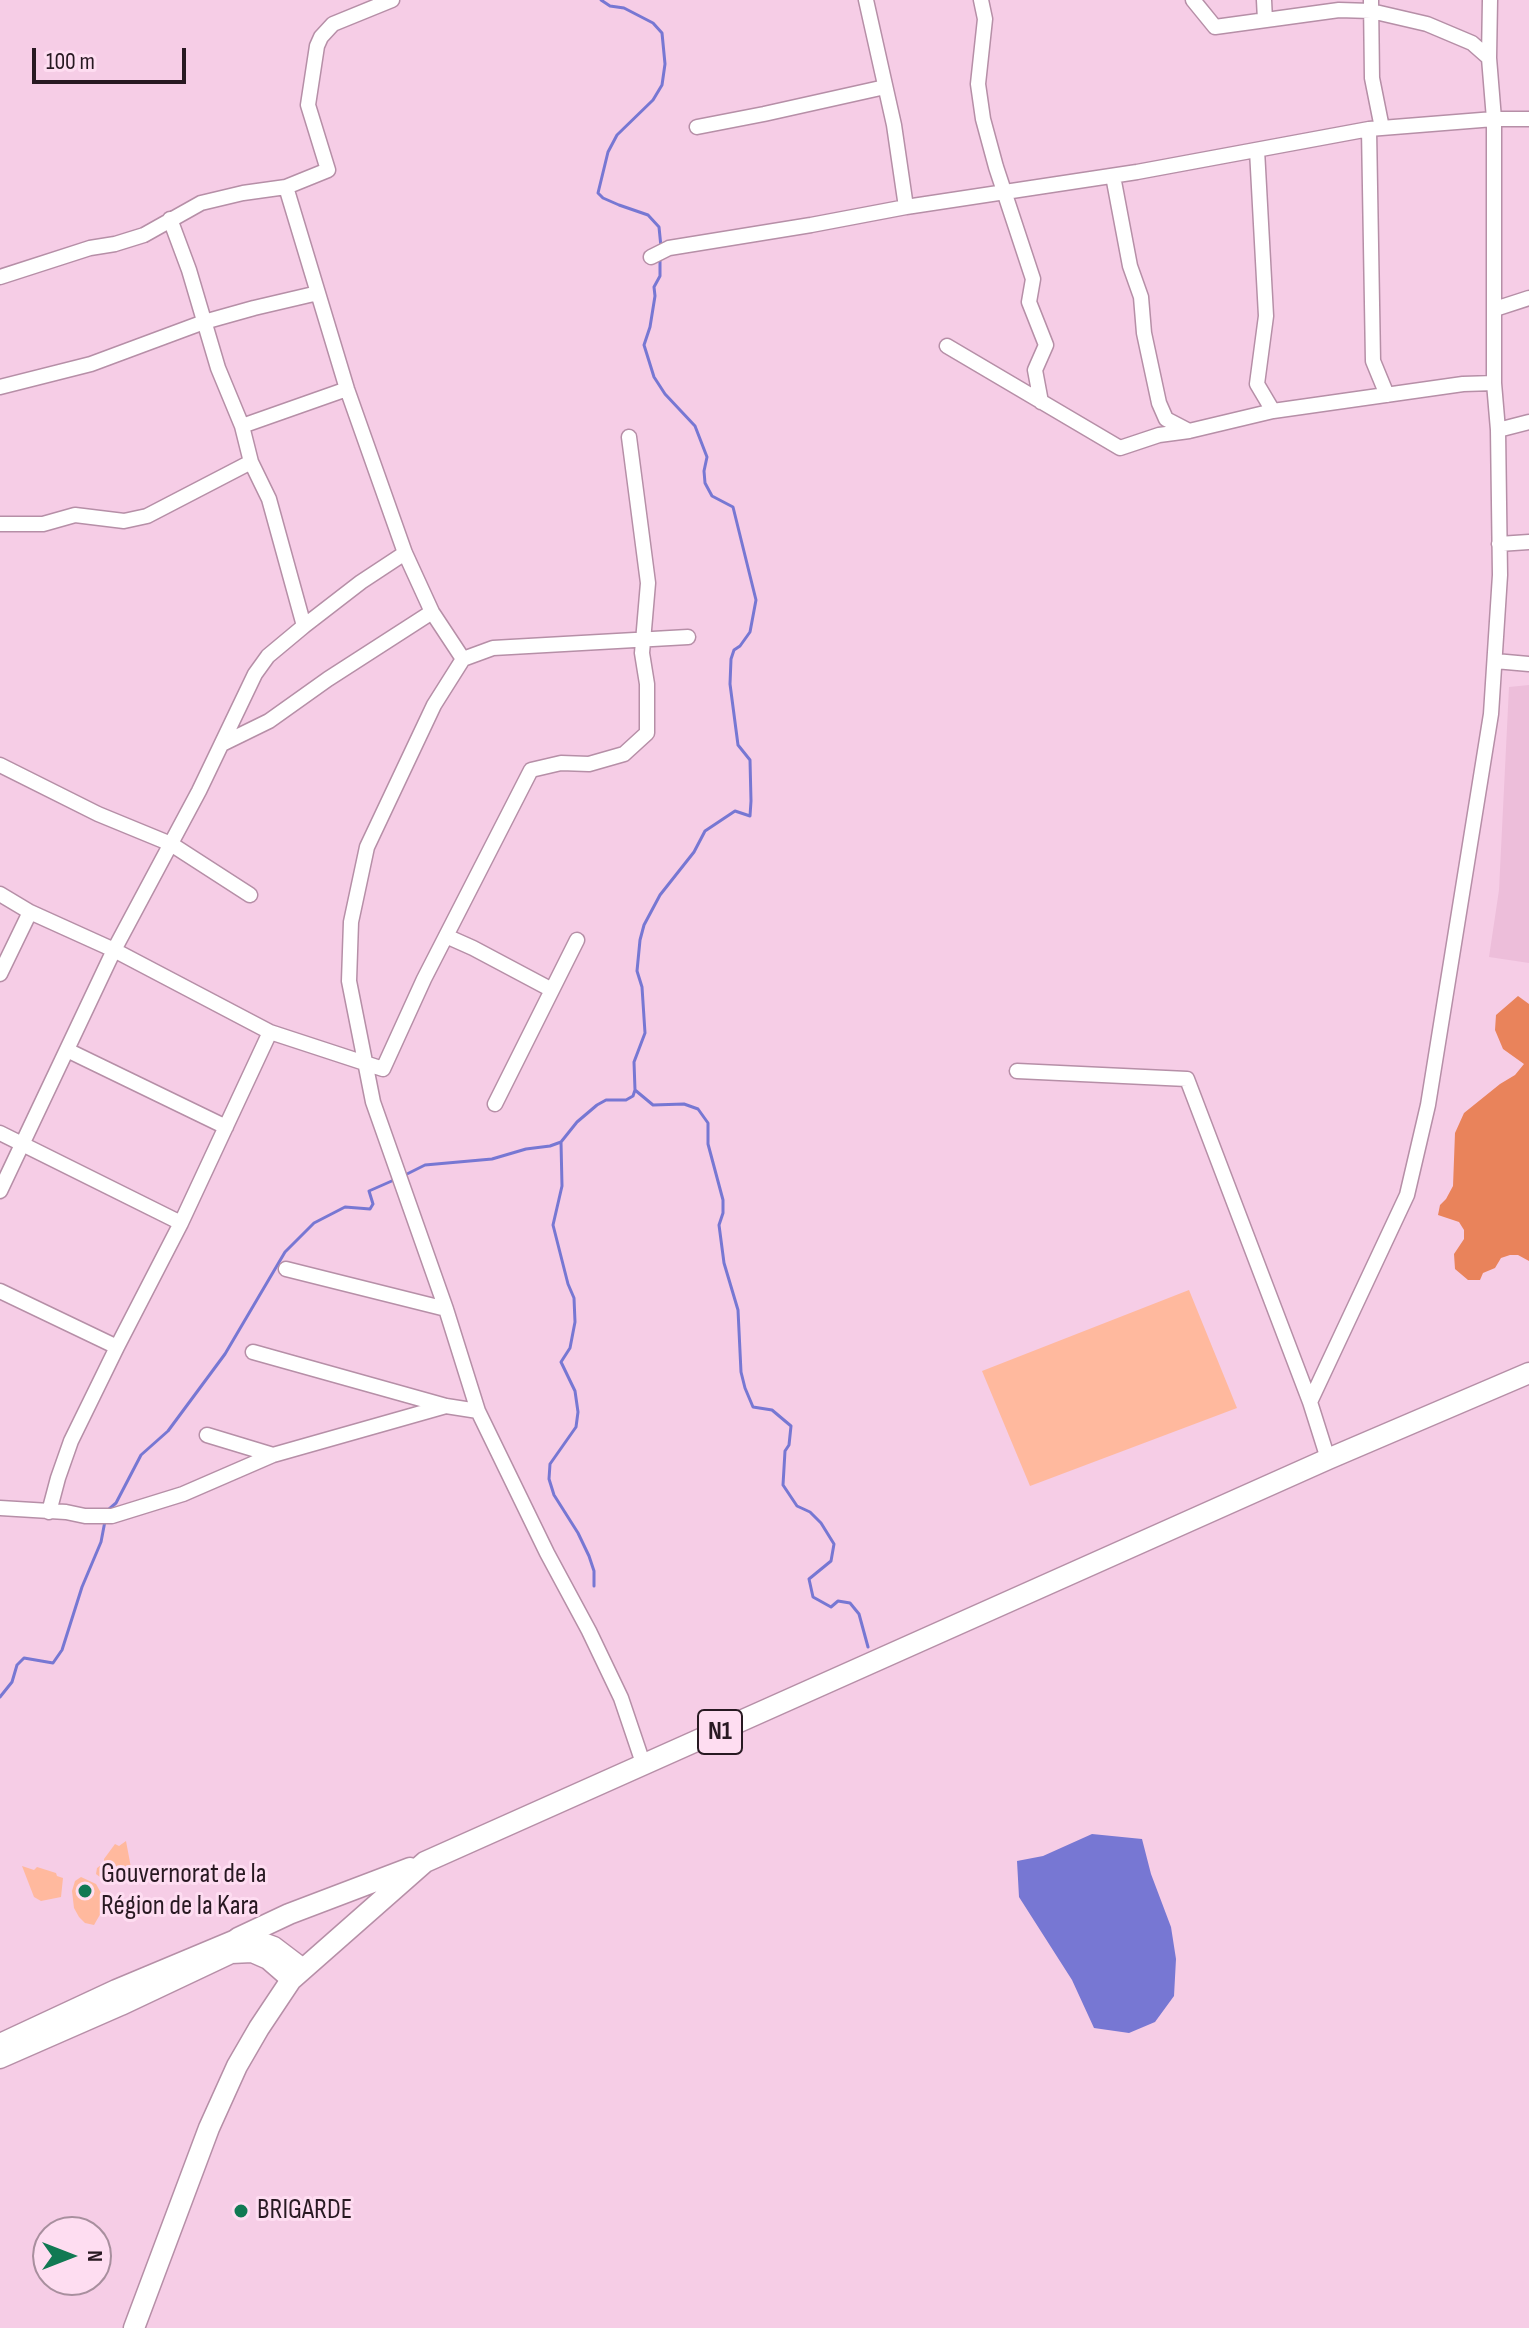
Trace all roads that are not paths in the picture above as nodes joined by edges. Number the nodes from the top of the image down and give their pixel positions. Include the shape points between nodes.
1 (392, 0) edge
2 (866, 0) edge
3 (981, 0) edge
4 (1193, 0) edge
5 (1264, 0) edge
6 (1490, 0) edge
7 (1371, 5) edge
8 (1265, 20) junction
9 (1489, 58) junction
10 (885, 87) junction
11 (1494, 119) junction
12 (1529, 119) edge
13 (697, 127) dead end
14 (1376, 128) junction
15 (1257, 150) junction
16 (1113, 176) junction
17 (286, 187) junction
18 (1005, 192) junction
19 (906, 207) junction
20 (170, 219) junction
21 (651, 257) dead end
22 (0, 277) edge
23 (318, 293) junction
24 (1529, 298) edge
25 (1495, 309) junction
26 (204, 322) junction
27 (947, 346) dead end
28 (1494, 383) junction
29 (0, 387) edge
30 (347, 389) junction
31 (1387, 395) junction
32 (1041, 402) junction
33 (1273, 411) junction
34 (1529, 422) edge
35 (242, 426) junction
36 (1498, 430) junction
37 (1189, 431) junction
38 (629, 437) dead end
39 (251, 462) junction
40 (0, 524) edge
41 (1529, 542) edge
42 (1499, 544) junction
43 (405, 553) junction
44 (432, 612) junction
45 (304, 626) junction
46 (688, 637) dead end
47 (642, 639) junction
48 (463, 659) junction
49 (1495, 661) junction
50 (1529, 664) edge
51 (222, 744) junction
52 (0, 765) edge
53 (171, 844) junction
54 (0, 894) edge
55 (250, 895) dead end
56 (30, 912) junction
57 (446, 936) junction
58 (577, 940) dead end
59 (114, 950) junction
60 (0, 974) edge
61 (552, 990) junction
62 (270, 1032) junction
63 (67, 1050) junction
64 (364, 1063) junction
65 (1017, 1071) dead end
66 (495, 1104) dead end
67 (226, 1127) junction
68 (0, 1133) edge
69 (22, 1145) junction
70 (0, 1191) edge
71 (181, 1223) junction
72 (286, 1269) dead end
73 (0, 1291) edge
74 (446, 1309) junction
75 (117, 1347) junction
76 (253, 1352) dead end
77 (1529, 1373) edge
78 (1310, 1402) junction
79 (446, 1406) junction
80 (478, 1411) junction
81 (207, 1435) dead end
82 (273, 1455) junction
83 (1328, 1459) junction
84 (0, 1508) edge
85 (49, 1512) junction
86 (644, 1766) junction
87 (425, 1862) junction
88 (238, 1938) junction
89 (297, 1974) junction
90 (109, 2002) junction
91 (0, 2043) edge
92 (0, 2059) edge
93 (134, 2328) edge

1 - 17 street via 333,24 321,37 308,105 328,170
2 - 10 street
3 - 18 street via 985,19 978,84
4 - 8 street via 1215,27
5 - 8 street
6 - 9 street
7 - 8 street
7 - 9 street via 1472,43
7 - 14 street
9 - 11 street
10 - 13 street
10 - 19 street
11 - 12 street
11 - 14 street
11 - 25 street
14 - 15 street
14 - 31 street via 1373,361
15 - 16 street
15 - 33 street via 1266,316 1257,384
16 - 18 street
16 - 37 street via 1159,403 1166,419
17 - 20 street via 201,203
17 - 23 street
18 - 19 street
18 - 32 street via 1033,279 1029,302 1046,345 1035,370
19 - 21 street via 669,248
20 - 22 street via 144,235
20 - 26 street
23 - 26 street
23 - 30 street
24 - 25 street
25 - 28 street
26 - 29 street via 91,364
26 - 35 street
27 - 32 street
28 - 31 street
28 - 36 street
30 - 35 street
30 - 43 street
31 - 33 street
32 - 37 street via 1120,448
33 - 37 street
34 - 36 street
35 - 39 street
36 - 42 street
38 - 47 street via 648,583
39 - 40 street via 147,516 124,521 75,515 43,524
39 - 45 street via 269,499
41 - 42 street
42 - 49 street
43 - 44 street
43 - 45 street
44 - 48 street
44 - 51 street via 269,721
45 - 51 street via 255,674
46 - 47 street
47 - 48 street via 493,648
47 - 57 street via 647,733 624,754 531,770
48 - 64 street via 434,705 367,847 360,875 351,922 349,981
49 - 50 street
49 - 78 street via 1428,1105 1407,1195
51 - 53 street
52 - 53 street
53 - 55 street
53 - 59 street
54 - 56 street
56 - 59 street
56 - 60 street
57 - 61 street
57 - 64 street via 383,1069
58 - 61 street
59 - 62 street
59 - 63 street
61 - 66 street
62 - 64 street
62 - 67 street
63 - 67 street
63 - 69 street
64 - 74 street
65 - 78 street via 1187,1079
67 - 71 street
68 - 69 street
69 - 70 street
69 - 71 street
71 - 75 street
72 - 74 street
73 - 75 street
74 - 80 street
75 - 85 street via 71,1441
76 - 79 street
77 - 83 highway, N1
78 - 83 street
79 - 80 street
79 - 82 street
80 - 86 street via 621,1698
81 - 82 street
82 - 85 street via 183,1494 106,1516
83 - 86 highway, N1
84 - 85 street
86 - 87 highway, N1
87 - 88 highway
87 - 89 highway, N1
88 - 89 main road via 274,1946
88 - 90 main road
89 - 90 main road via 241,1952
89 - 93 highway, N1 via 259,2028 220,2101
90 - 91 main road
90 - 92 main road

